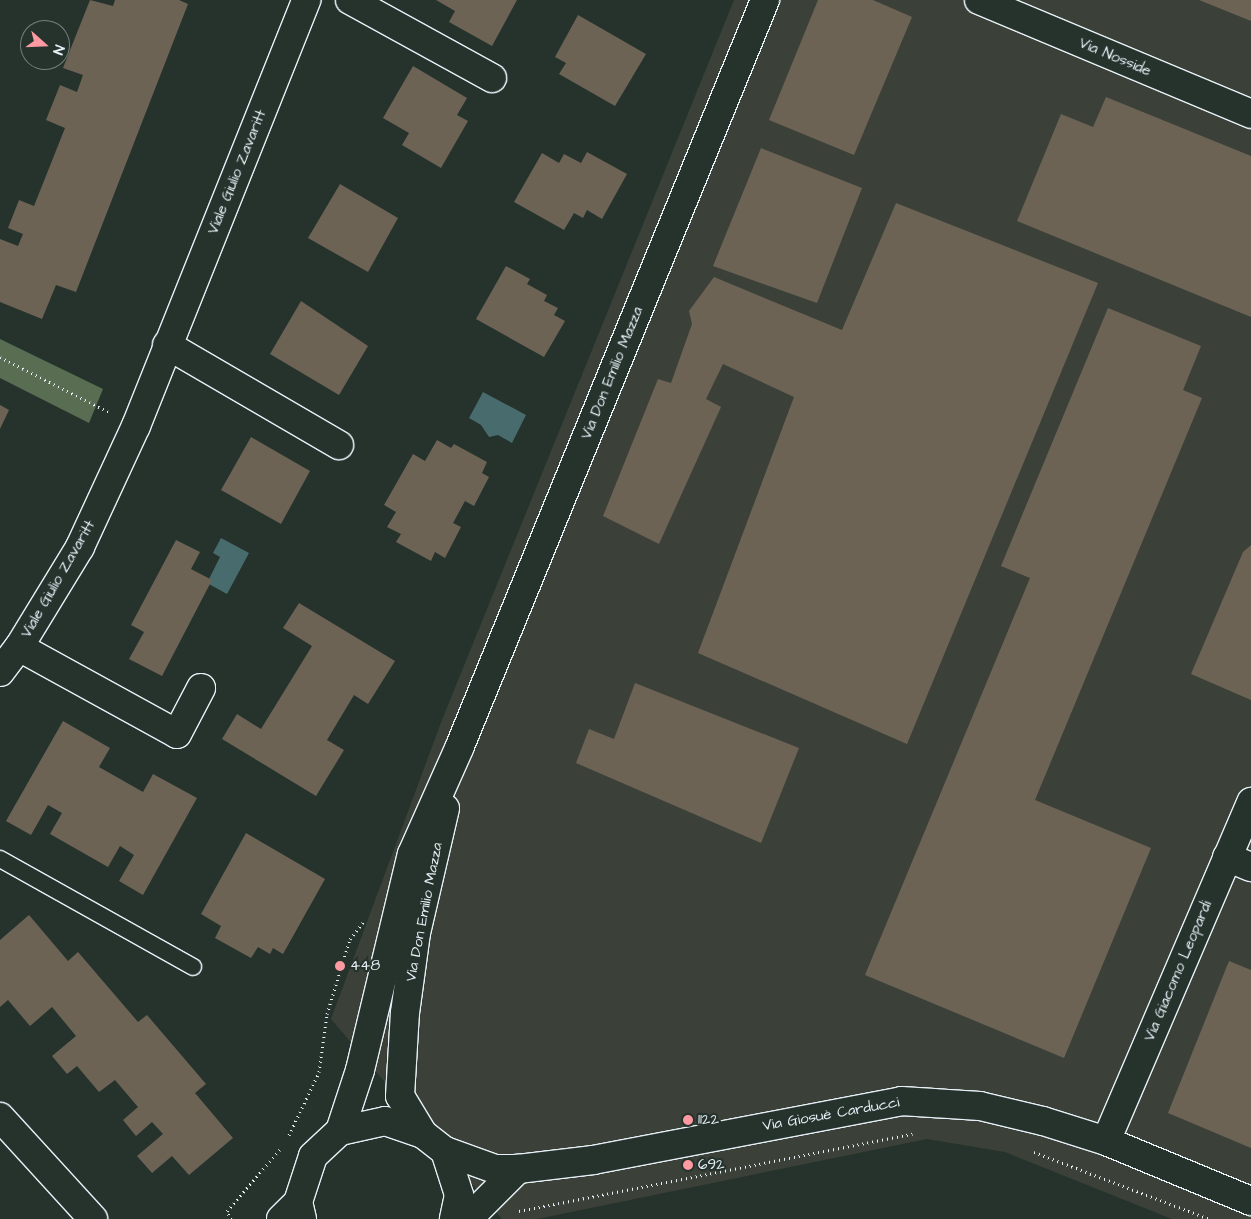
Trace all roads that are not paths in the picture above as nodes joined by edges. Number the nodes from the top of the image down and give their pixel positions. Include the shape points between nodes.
1 (306, 0) edge
2 (350, 0) edge
3 (765, 0) edge
4 (979, 0) edge
5 (492, 78) dead end
6 (1251, 114) edge
7 (167, 345) junction
8 (339, 445) dead end
9 (19, 647) junction
10 (0, 672) edge
11 (201, 688) dead end
12 (460, 746) junction
13 (1251, 802) edge
14 (0, 859) edge
15 (1239, 862) edge
16 (193, 967) dead end
17 (0, 1117) edge
18 (340, 1132) junction
19 (423, 1134) junction
20 (1106, 1141) junction
21 (445, 1151) junction
22 (518, 1169) junction
23 (1251, 1201) edge
24 (294, 1213) edge
25 (93, 1219) edge
26 (454, 1219) edge
27 (468, 1219) edge

1 - 7 street, Viale Giulio Zavaritt
2 - 5 street
3 - 12 street, Via Don Emilio Mazza
4 - 6 street, Via Nosside
7 - 8 street
7 - 9 street, Viale Giulio Zavaritt via 136,426 80,547
9 - 10 street, Viale Giulio Zavaritt
9 - 11 street, Viale Giulio Zavaritt via 177,734
12 - 18 street, Via Don Emilio Mazza via 412,854 360,1070
12 - 19 street, Via Don Emilio Mazza via 416,934 405,1013 400,1096
13 - 15 street, Via Giacomo Leopardi
14 - 16 lane
15 - 20 street, Via Giacomo Leopardi
17 - 25 street
18 - 19 street, Via Don Emilio Mazza via 385,1121
18 - 24 street, Via Don Emilio Mazza via 313,1156
19 - 21 street, Via Don Emilio Mazza
20 - 22 street, Via Giosuè Carducci via 980,1106 902,1101 594,1160
20 - 23 street, Via Giosuè Carducci
21 - 22 street, Via Giosuè Carducci via 495,1169
21 - 26 street via 460,1195
22 - 27 street

